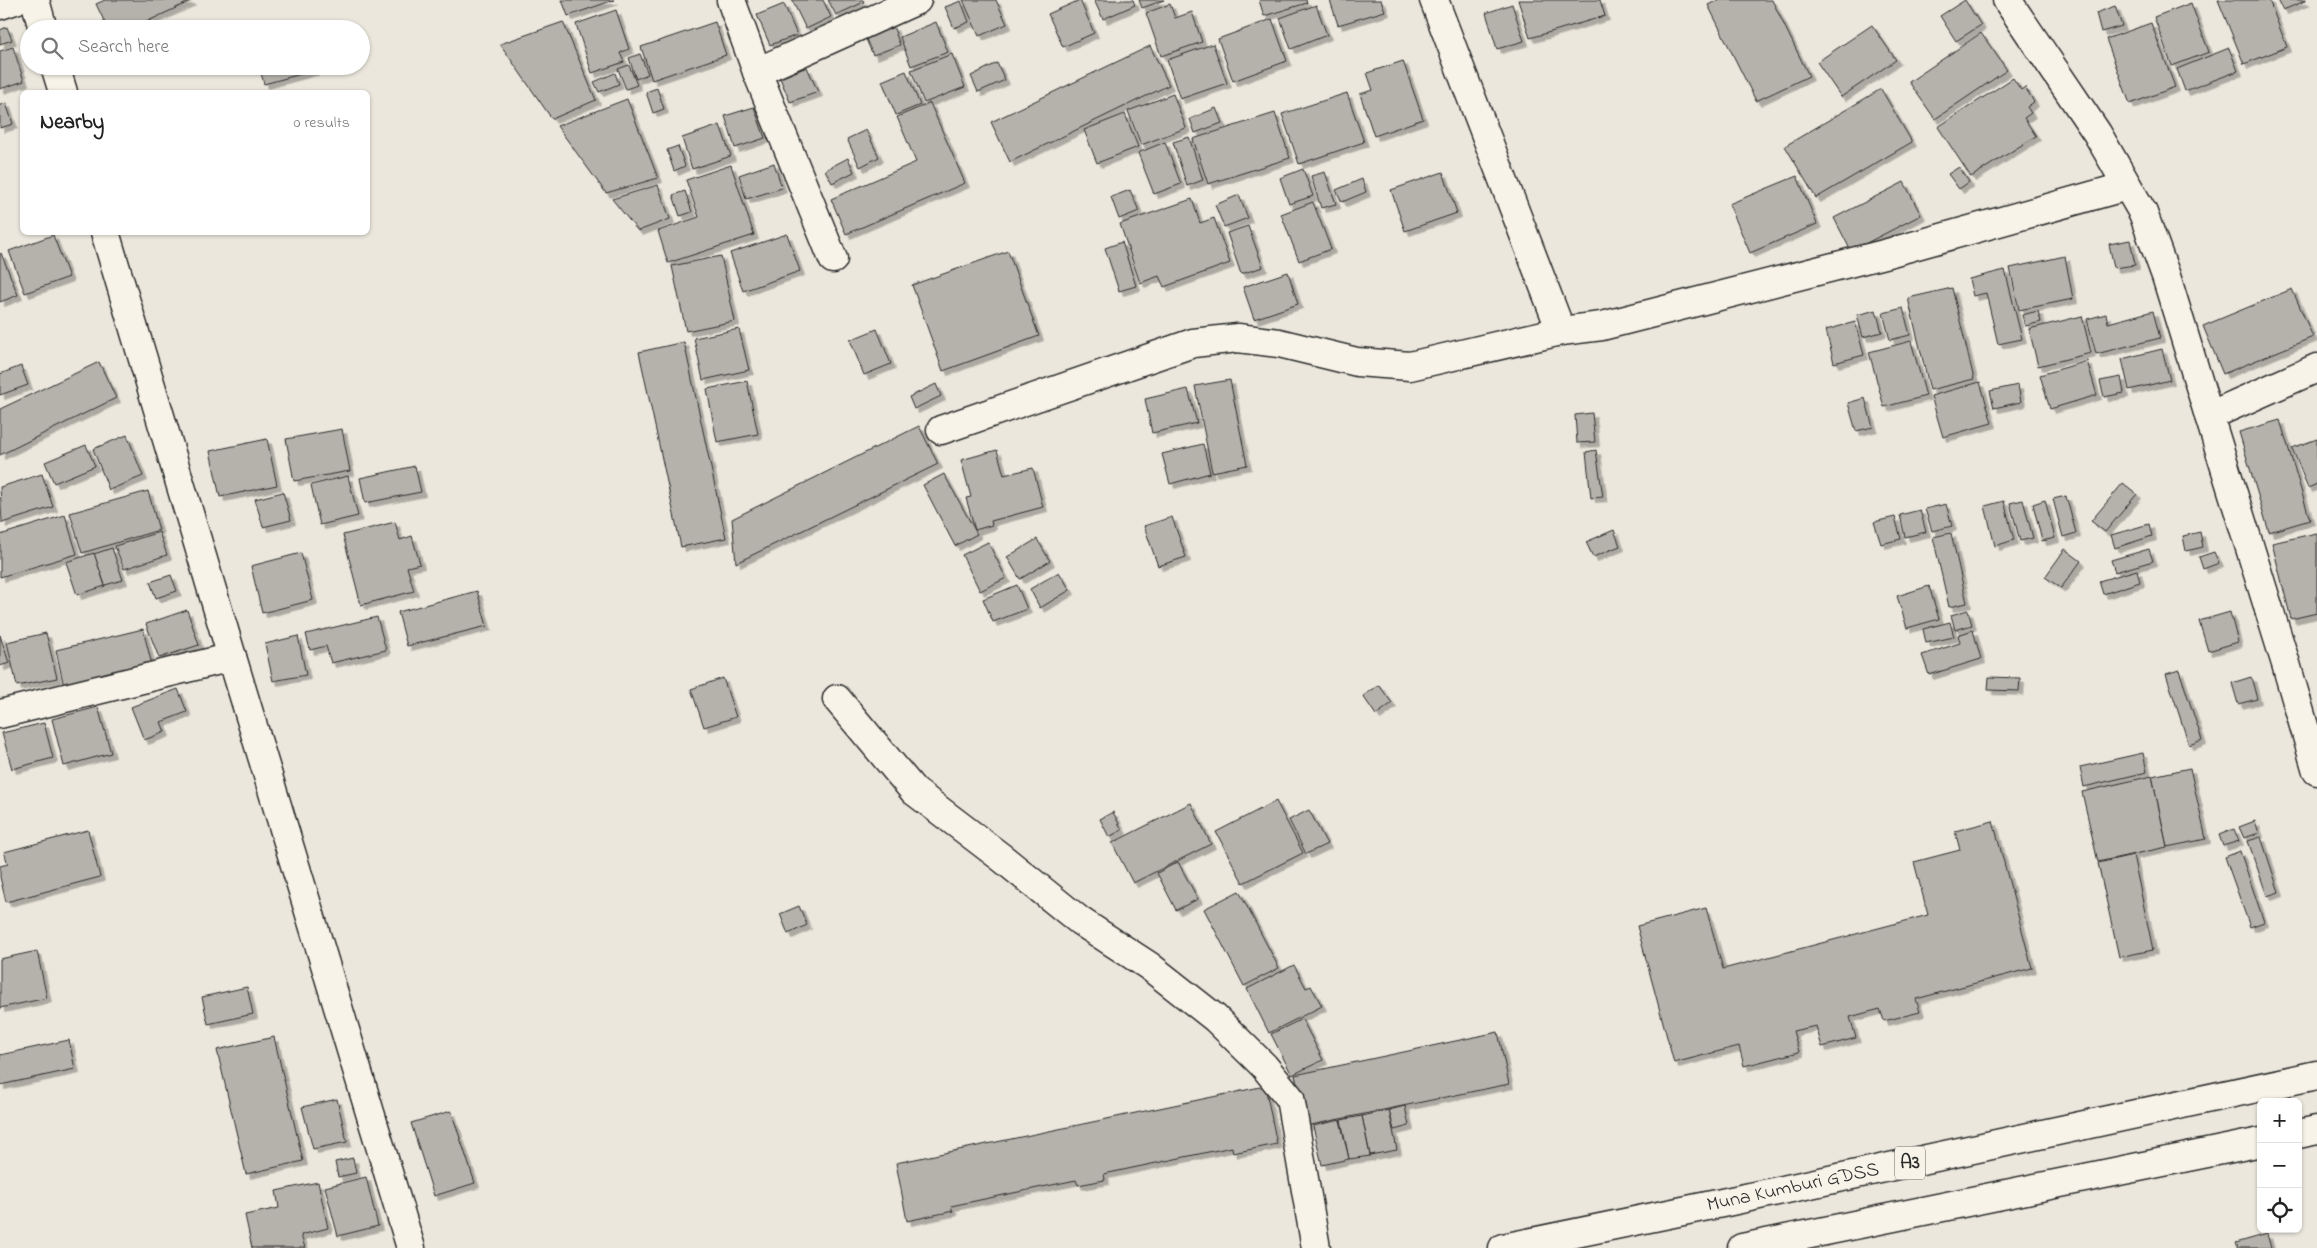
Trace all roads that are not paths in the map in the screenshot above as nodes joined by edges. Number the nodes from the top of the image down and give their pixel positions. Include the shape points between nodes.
1 (14, 0) edge
2 (35, 0) edge
3 (731, 0) edge
4 (917, 0) edge
5 (1434, 0) edge
6 (2007, 0) edge
7 (0, 5) edge
8 (41, 20) edge
9 (758, 72) junction
10 (58, 75) edge
11 (62, 90) edge
12 (2127, 186) junction
13 (106, 235) edge
14 (833, 259) dead end
15 (1561, 331) junction
16 (2317, 368) edge
17 (2209, 416) junction
18 (941, 430) dead end
19 (232, 657) junction
20 (837, 699) dead end
21 (0, 714) edge
22 (2317, 771) edge
23 (2317, 1075) edge
24 (2317, 1130) edge
25 (2302, 1133) edge
26 (2257, 1143) edge
27 (411, 1248) edge
28 (1316, 1248) edge
29 (1503, 1248) edge
30 (1742, 1248) edge

1 - 7 main road
2 - 8 main road
3 - 9 main road
4 - 9 main road
5 - 15 main road
6 - 12 main road via 2097,133
9 - 14 main road
10 - 11 main road
12 - 15 main road via 1878,256 1602,326
12 - 17 main road via 2143,213 2166,276
13 - 19 main road
15 - 18 main road via 1410,366 1357,362 1279,342 1238,338 1193,344
16 - 17 main road
17 - 22 main road
19 - 21 main road
19 - 27 main road
20 - 28 main road via 914,791 1080,921 1157,972 1215,1018 1264,1066 1290,1098
23 - 29 main road, Muna Kumburi GDSS / A3
24 - 25 main road
26 - 30 main road

